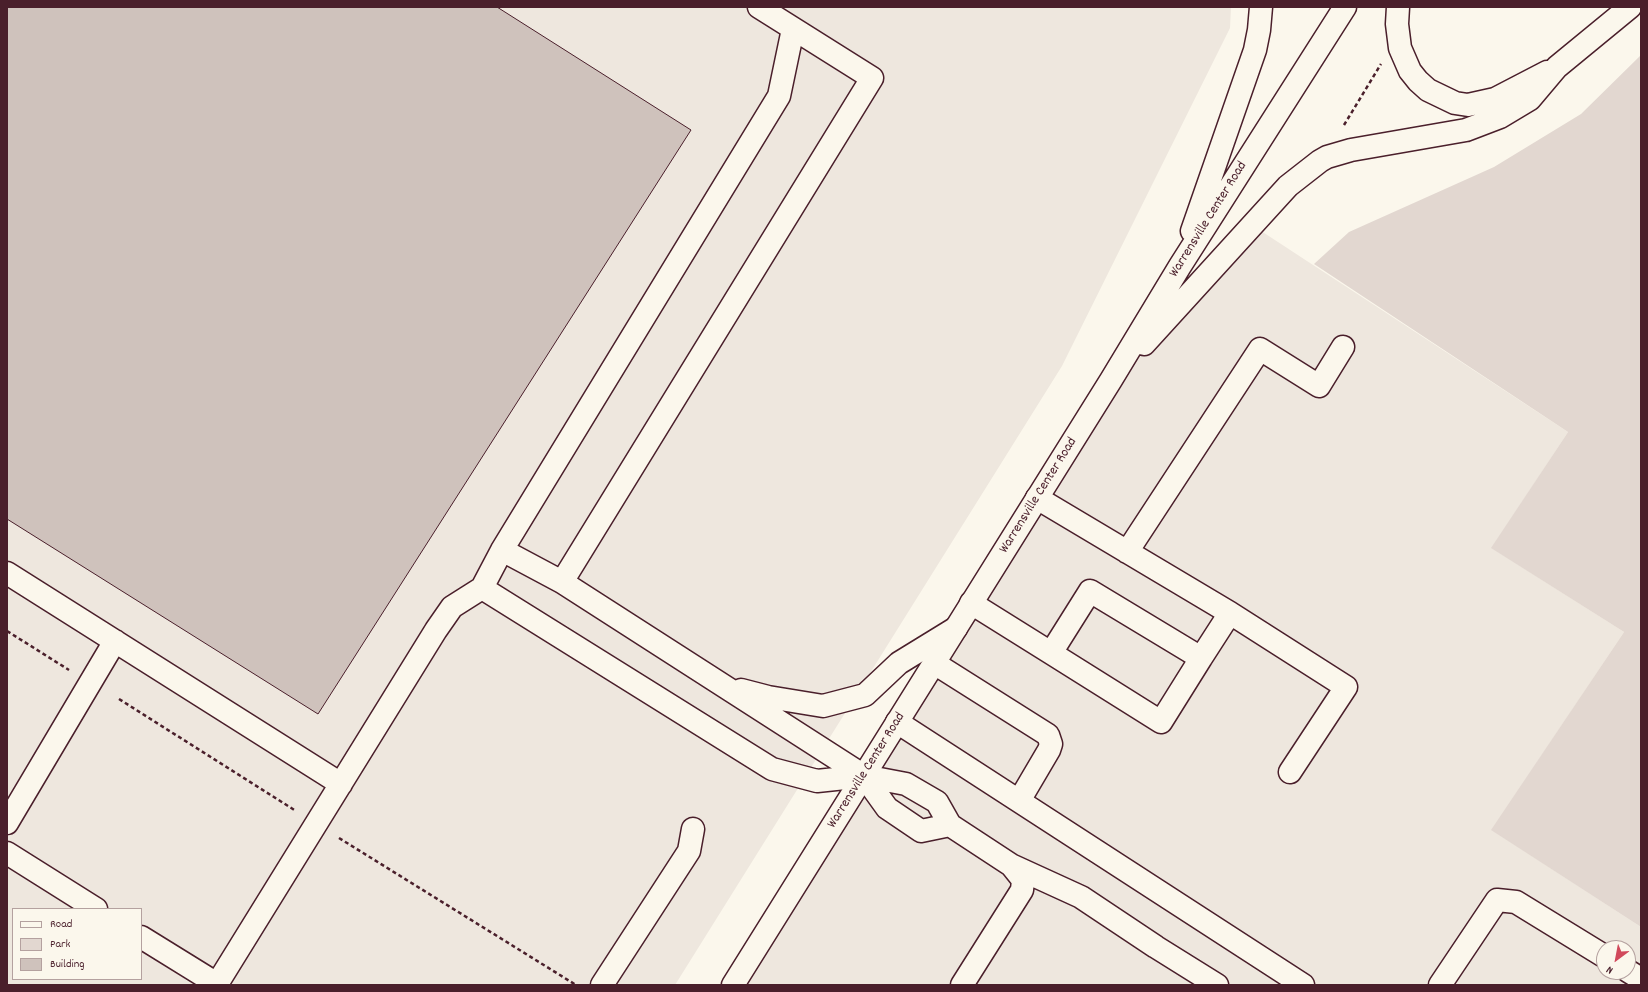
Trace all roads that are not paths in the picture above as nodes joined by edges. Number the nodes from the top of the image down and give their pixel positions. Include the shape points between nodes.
1 (759, 7) edge
2 (1261, 7) edge
3 (1345, 7) edge
4 (1398, 7) edge
5 (1630, 7) edge
6 (793, 29) junction
7 (1557, 67) junction
8 (1180, 266) junction
9 (1343, 347) dead end
10 (1111, 380) junction
11 (1037, 498) junction
12 (502, 550) junction
13 (1127, 552) junction
14 (7, 573) edge
15 (562, 582) junction
16 (482, 588) junction
17 (971, 604) junction
18 (1230, 613) junction
19 (956, 628) junction
20 (115, 641) junction
21 (1051, 653) junction
22 (1201, 658) junction
23 (934, 663) junction
24 (726, 687) junction
25 (897, 722) junction
26 (1290, 772) dead end
27 (864, 776) junction
28 (341, 784) junction
29 (1019, 801) junction
30 (7, 823) edge
31 (950, 825) junction
32 (693, 829) dead end
33 (7, 854) edge
34 (1010, 865) junction
35 (94, 908) edge
36 (142, 938) edge
37 (1596, 951) edge
38 (218, 984) edge
39 (602, 985) edge
40 (733, 985) edge
41 (962, 985) edge
42 (1216, 985) edge
43 (1303, 985) edge
44 (1440, 985) edge

1 - 6 main road
2 - 8 main road via 1255,50
3 - 8 main road, Warrensville Center Road
4 - 7 main road via 1400,48 1410,70 1428,90 1455,103 1468,105 1495,99
5 - 7 main road
6 - 12 main road via 779,96
6 - 15 main road via 872,78
7 - 10 main road via 1530,99 1482,125 1351,150 1320,161 1288,186
8 - 10 main road, Warrensville Center Road
9 - 13 main road via 1319,386 1260,349
10 - 11 main road, Warrensville Center Road
11 - 13 main road
11 - 17 main road, Warrensville Center Road
12 - 15 main road
12 - 16 main road
13 - 18 main road
14 - 20 main road
15 - 24 main road
16 - 27 main road via 772,769 817,781
16 - 28 main road via 452,607
17 - 19 main road, Warrensville Center Road
17 - 21 main road
18 - 22 main road
18 - 26 main road via 1346,686
19 - 23 main road, Warrensville Center Road
19 - 24 main road via 899,663 865,695 824,706
20 - 28 main road
20 - 30 main road
21 - 22 main road via 1090,591
21 - 22 main road via 1161,722
23 - 25 main road, Warrensville Center Road
23 - 29 main road via 1048,735 1051,744 1049,750
24 - 27 main road
25 - 27 main road, Warrensville Center Road
25 - 29 main road
27 - 31 main road via 906,784 937,802
27 - 31 main road via 887,808 921,831
27 - 40 main road, Warrensville Center Road
28 - 38 main road
29 - 43 main road
31 - 34 main road
32 - 39 main road via 689,851
33 - 35 main road
34 - 41 main road via 1023,880 1022,890
34 - 42 main road via 1080,897
36 - 38 main road
37 - 44 main road via 1516,902 1497,900

